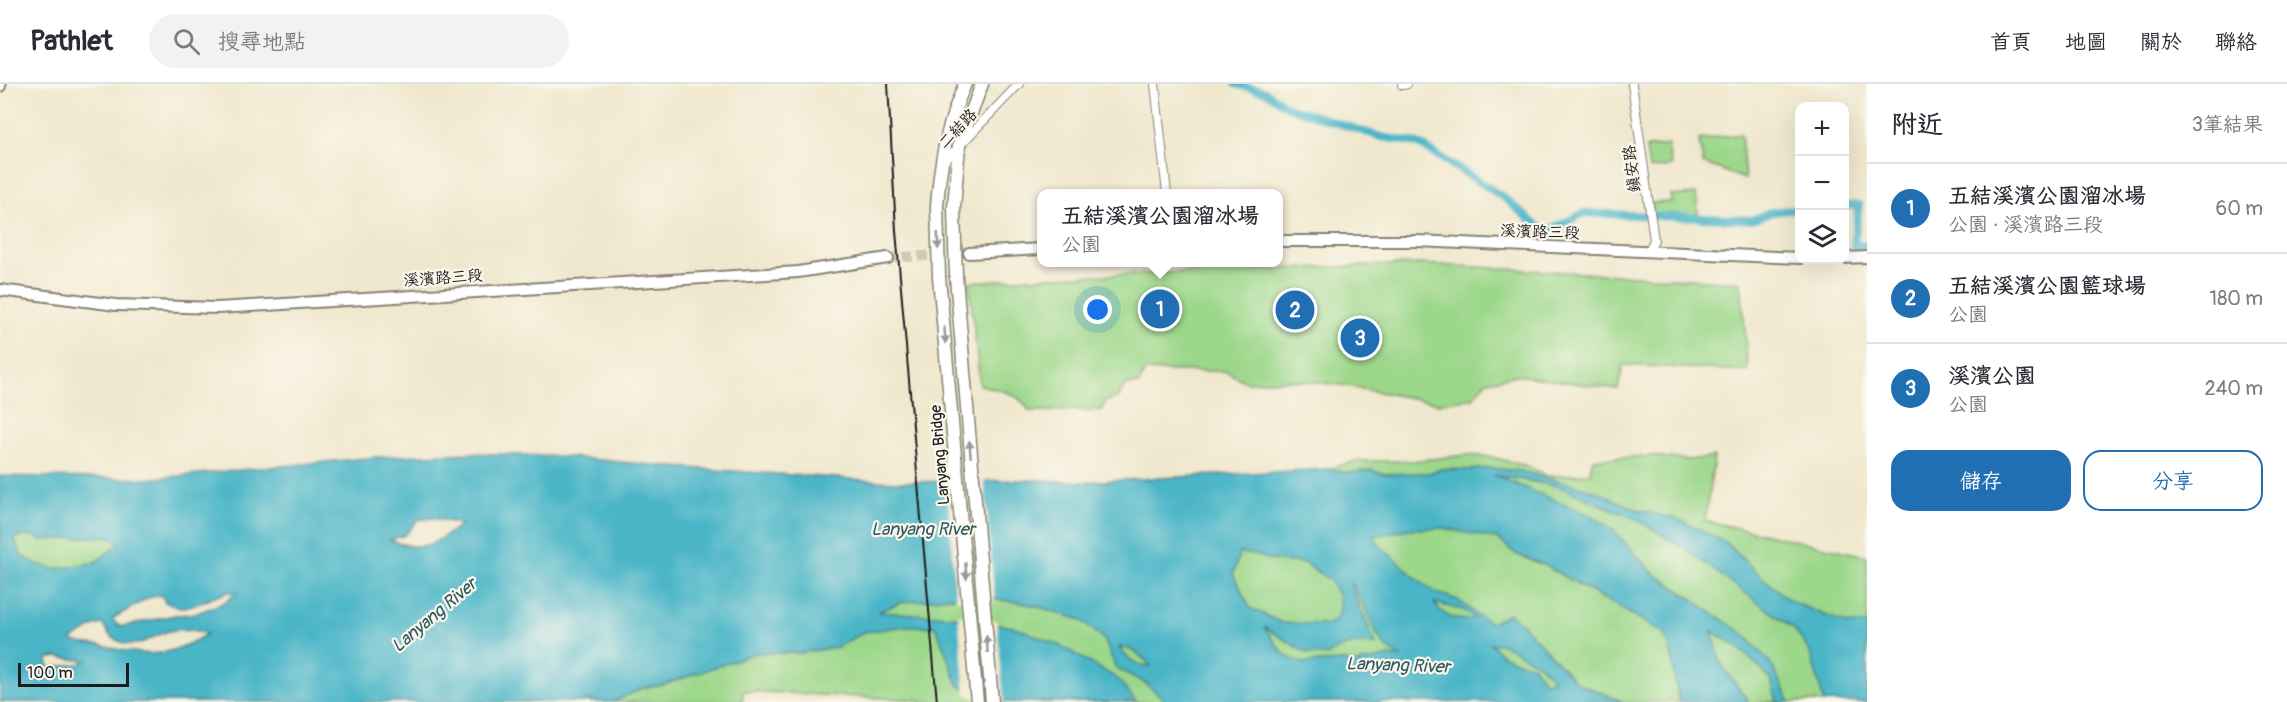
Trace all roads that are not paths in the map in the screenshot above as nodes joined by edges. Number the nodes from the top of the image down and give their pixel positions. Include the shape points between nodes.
1 (965, 84) edge
2 (982, 84) edge
3 (1019, 84) edge
4 (1155, 84) edge
5 (1407, 84) edge
6 (1632, 84) edge
7 (1402, 85) edge
8 (959, 145) junction
9 (940, 165) junction
10 (1166, 189) edge
11 (1283, 241) edge
12 (1037, 249) edge
13 (1649, 250) junction
14 (969, 253) tunnel mouth
15 (1867, 257) edge
16 (888, 258) tunnel mouth
17 (1795, 258) edge
18 (1849, 258) edge
19 (0, 290) edge
20 (977, 702) edge
21 (992, 702) edge

1 - 9 main road, Lanyang Bridge
2 - 8 main road, Lanyang Bridge
3 - 8 street, 二結路
4 - 10 street
5 - 7 street
6 - 13 street, 鎮安路 via 1654,240
8 - 9 street, 二結路
21 -> 8 main road, Lanyang Bridge, bridge via 956,277 954,208
9 -> 20 main road, Lanyang Bridge, bridge via 939,277
11 - 13 street, 溪濱路三段 via 1417,241
12 - 14 street
13 - 17 street, 溪濱路三段
15 - 18 street
16 - 19 street, 溪濱路三段 via 798,272 217,308 116,305

